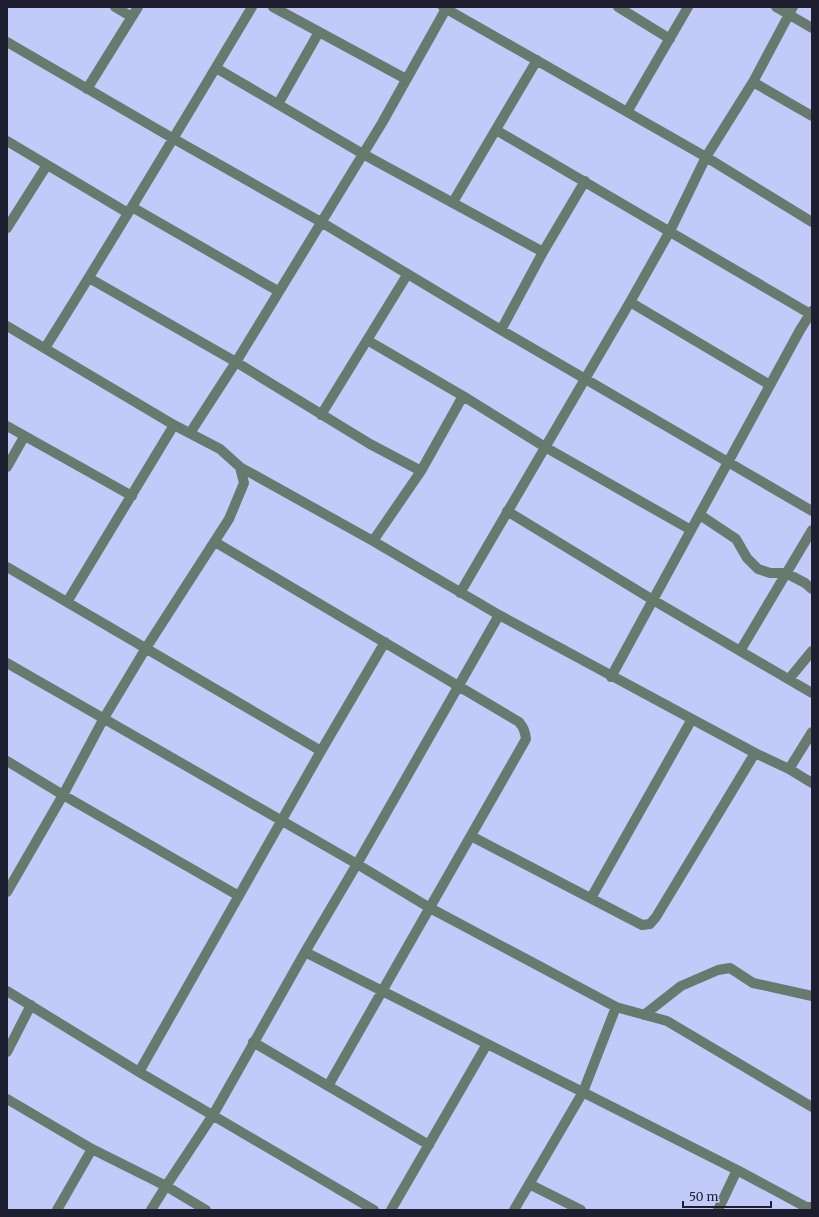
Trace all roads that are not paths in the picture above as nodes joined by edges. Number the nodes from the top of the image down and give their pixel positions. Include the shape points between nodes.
1 (115, 7) edge
2 (138, 7) edge
3 (252, 7) edge
4 (273, 7) edge
5 (618, 7) edge
6 (688, 7) edge
7 (776, 7) edge
8 (445, 8) edge
9 (791, 11) edge
10 (132, 17) junction
11 (812, 28) edge
12 (319, 32) junction
13 (670, 39) junction
14 (7, 42) edge
15 (537, 60) junction
16 (216, 68) junction
17 (406, 79) junction
18 (753, 82) junction
19 (87, 88) junction
20 (278, 104) junction
21 (627, 112) junction
22 (812, 116) edge
23 (496, 130) junction
24 (174, 139) junction
25 (7, 142) edge
26 (362, 154) junction
27 (706, 157) junction
28 (47, 165) junction
29 (585, 181) junction
30 (454, 202) junction
31 (130, 210) junction
32 (322, 222) junction
33 (812, 222) edge
34 (7, 228) edge
35 (670, 231) junction
36 (543, 252) junction
37 (407, 275) junction
38 (89, 278) junction
39 (278, 291) junction
40 (630, 302) junction
41 (811, 314) edge
42 (7, 326) edge
43 (501, 330) junction
44 (367, 340) junction
45 (45, 348) junction
46 (236, 362) junction
47 (585, 378) junction
48 (770, 385) junction
49 (463, 396) junction
50 (321, 415) junction
51 (174, 425) junction
52 (7, 426) edge
53 (190, 433) junction
54 (24, 437) junction
55 (545, 447) junction
56 (728, 462) junction
57 (7, 467) edge
58 (240, 467) junction
59 (421, 471) junction
60 (132, 496) junction
61 (812, 511) edge
62 (507, 512) junction
63 (700, 515) junction
64 (691, 530) junction
65 (812, 530) edge
66 (373, 541) junction
67 (215, 542) junction
68 (7, 567) edge
69 (786, 573) junction
70 (812, 589) edge
71 (460, 593) junction
72 (653, 600) junction
73 (67, 602) junction
74 (499, 615) junction
75 (385, 642) junction
76 (146, 648) junction
77 (740, 651) junction
78 (812, 651) edge
79 (7, 663) edge
80 (611, 677) junction
81 (789, 679) junction
82 (459, 685) junction
83 (812, 693) edge
84 (104, 718) junction
85 (692, 720) junction
86 (812, 732) edge
87 (321, 751) junction
88 (755, 753) junction
89 (7, 761) edge
90 (789, 768) junction
91 (812, 783) edge
92 (63, 795) junction
93 (282, 821) junction
94 (471, 836) junction
95 (357, 864) junction
96 (7, 892) edge
97 (239, 896) junction
98 (591, 898) junction
99 (430, 908) junction
100 (305, 952) junction
101 (7, 991) edge
102 (382, 991) junction
103 (812, 996) edge
104 (31, 1005) junction
105 (616, 1007) junction
106 (644, 1015) junction
107 (253, 1042) junction
108 (487, 1044) junction
109 (7, 1052) edge
110 (139, 1072) junction
111 (328, 1086) junction
112 (583, 1092) junction
113 (7, 1099) edge
114 (812, 1107) edge
115 (213, 1115) junction
116 (429, 1145) junction
117 (92, 1149) junction
118 (737, 1170) junction
119 (529, 1184) junction
120 (166, 1186) junction
121 (812, 1207) edge
122 (57, 1210) edge
123 (152, 1210) edge
124 (206, 1210) edge
125 (374, 1210) edge
126 (391, 1210) edge
127 (514, 1210) edge
128 (581, 1210) edge
129 (718, 1210) edge

1 - 10 street
2 - 10 street
3 - 16 street
4 - 12 street
5 - 13 street
6 - 13 street
7 - 9 street
8 - 15 street
8 - 17 street
9 - 11 street
9 - 18 street
10 - 19 street
12 - 17 street
12 - 20 street
13 - 21 street
14 - 19 street
15 - 21 street
15 - 23 street
16 - 20 street
16 - 24 street
17 - 26 street
18 - 22 street
18 - 27 street
19 - 24 street
20 - 26 street
21 - 27 street
23 - 29 street
23 - 30 street
24 - 31 street
24 - 32 street
25 - 28 street
26 - 30 street
26 - 32 street
27 - 33 street
27 - 35 street
28 - 31 street
28 - 34 street
29 - 35 street
29 - 36 street
30 - 36 street
31 - 38 street
31 - 39 street
32 - 37 street
32 - 39 street
35 - 40 street
35 - 41 street
36 - 43 street
37 - 43 street
37 - 44 street
38 - 45 street
38 - 46 street
39 - 46 street
40 - 47 street
40 - 48 street
41 - 48 street
42 - 45 street
43 - 47 street
44 - 49 street
44 - 50 street
45 - 51 street
46 - 50 street
46 - 53 street
47 - 55 street
47 - 56 street
48 - 56 street
49 - 55 street
49 - 59 street
50 - 59 street
51 - 53 street
51 - 60 street
52 - 54 street
53 - 58 street via 220,449
54 - 57 street
54 - 60 street
55 - 62 street
55 - 64 street
56 - 61 street
56 - 63 street
58 - 66 street
58 - 67 street via 244,483 229,519
59 - 66 street
60 - 73 street
62 - 71 street
62 - 72 street
63 - 64 street
63 - 69 street via 736,539 747,558 758,569 770,573
64 - 72 street
65 - 69 street
66 - 71 street
67 - 75 street
67 - 76 street
68 - 73 street
69 - 70 street
69 - 77 street
71 - 74 street
72 - 77 street
72 - 80 street
73 - 76 street
74 - 80 street
74 - 82 street
75 - 82 street
75 - 87 street
76 - 84 street
76 - 87 street
77 - 81 street
78 - 81 street
79 - 84 street
80 - 85 street
81 - 83 street
82 - 94 street via 520,722 526,733 526,739
82 - 95 street
84 - 92 street
84 - 93 street
85 - 88 street
85 - 98 street
86 - 90 street
87 - 93 street
88 - 90 street
88 - 98 street via 650,924 642,925
89 - 92 street
90 - 91 street
92 - 96 street
92 - 97 street
93 - 95 street
93 - 97 street
94 - 98 street
94 - 99 street
95 - 99 street
95 - 100 street
97 - 110 street
99 - 102 street
99 - 105 street
100 - 102 street
100 - 107 street
101 - 104 street
102 - 108 street
102 - 111 street
103 - 106 street via 753,983 730,968 718,970 681,986
104 - 109 street
104 - 110 street
105 - 106 street
105 - 112 street
106 - 114 street via 667,1021
107 - 111 street
107 - 115 street
108 - 112 street
108 - 116 street
110 - 115 street
111 - 116 street
112 - 118 street
112 - 119 street
113 - 117 street
115 - 120 street
115 - 125 street
116 - 126 street
117 - 120 street
117 - 122 street
118 - 121 street via 806,1207
118 - 129 street
119 - 127 street
119 - 128 street
120 - 123 street
120 - 124 street

